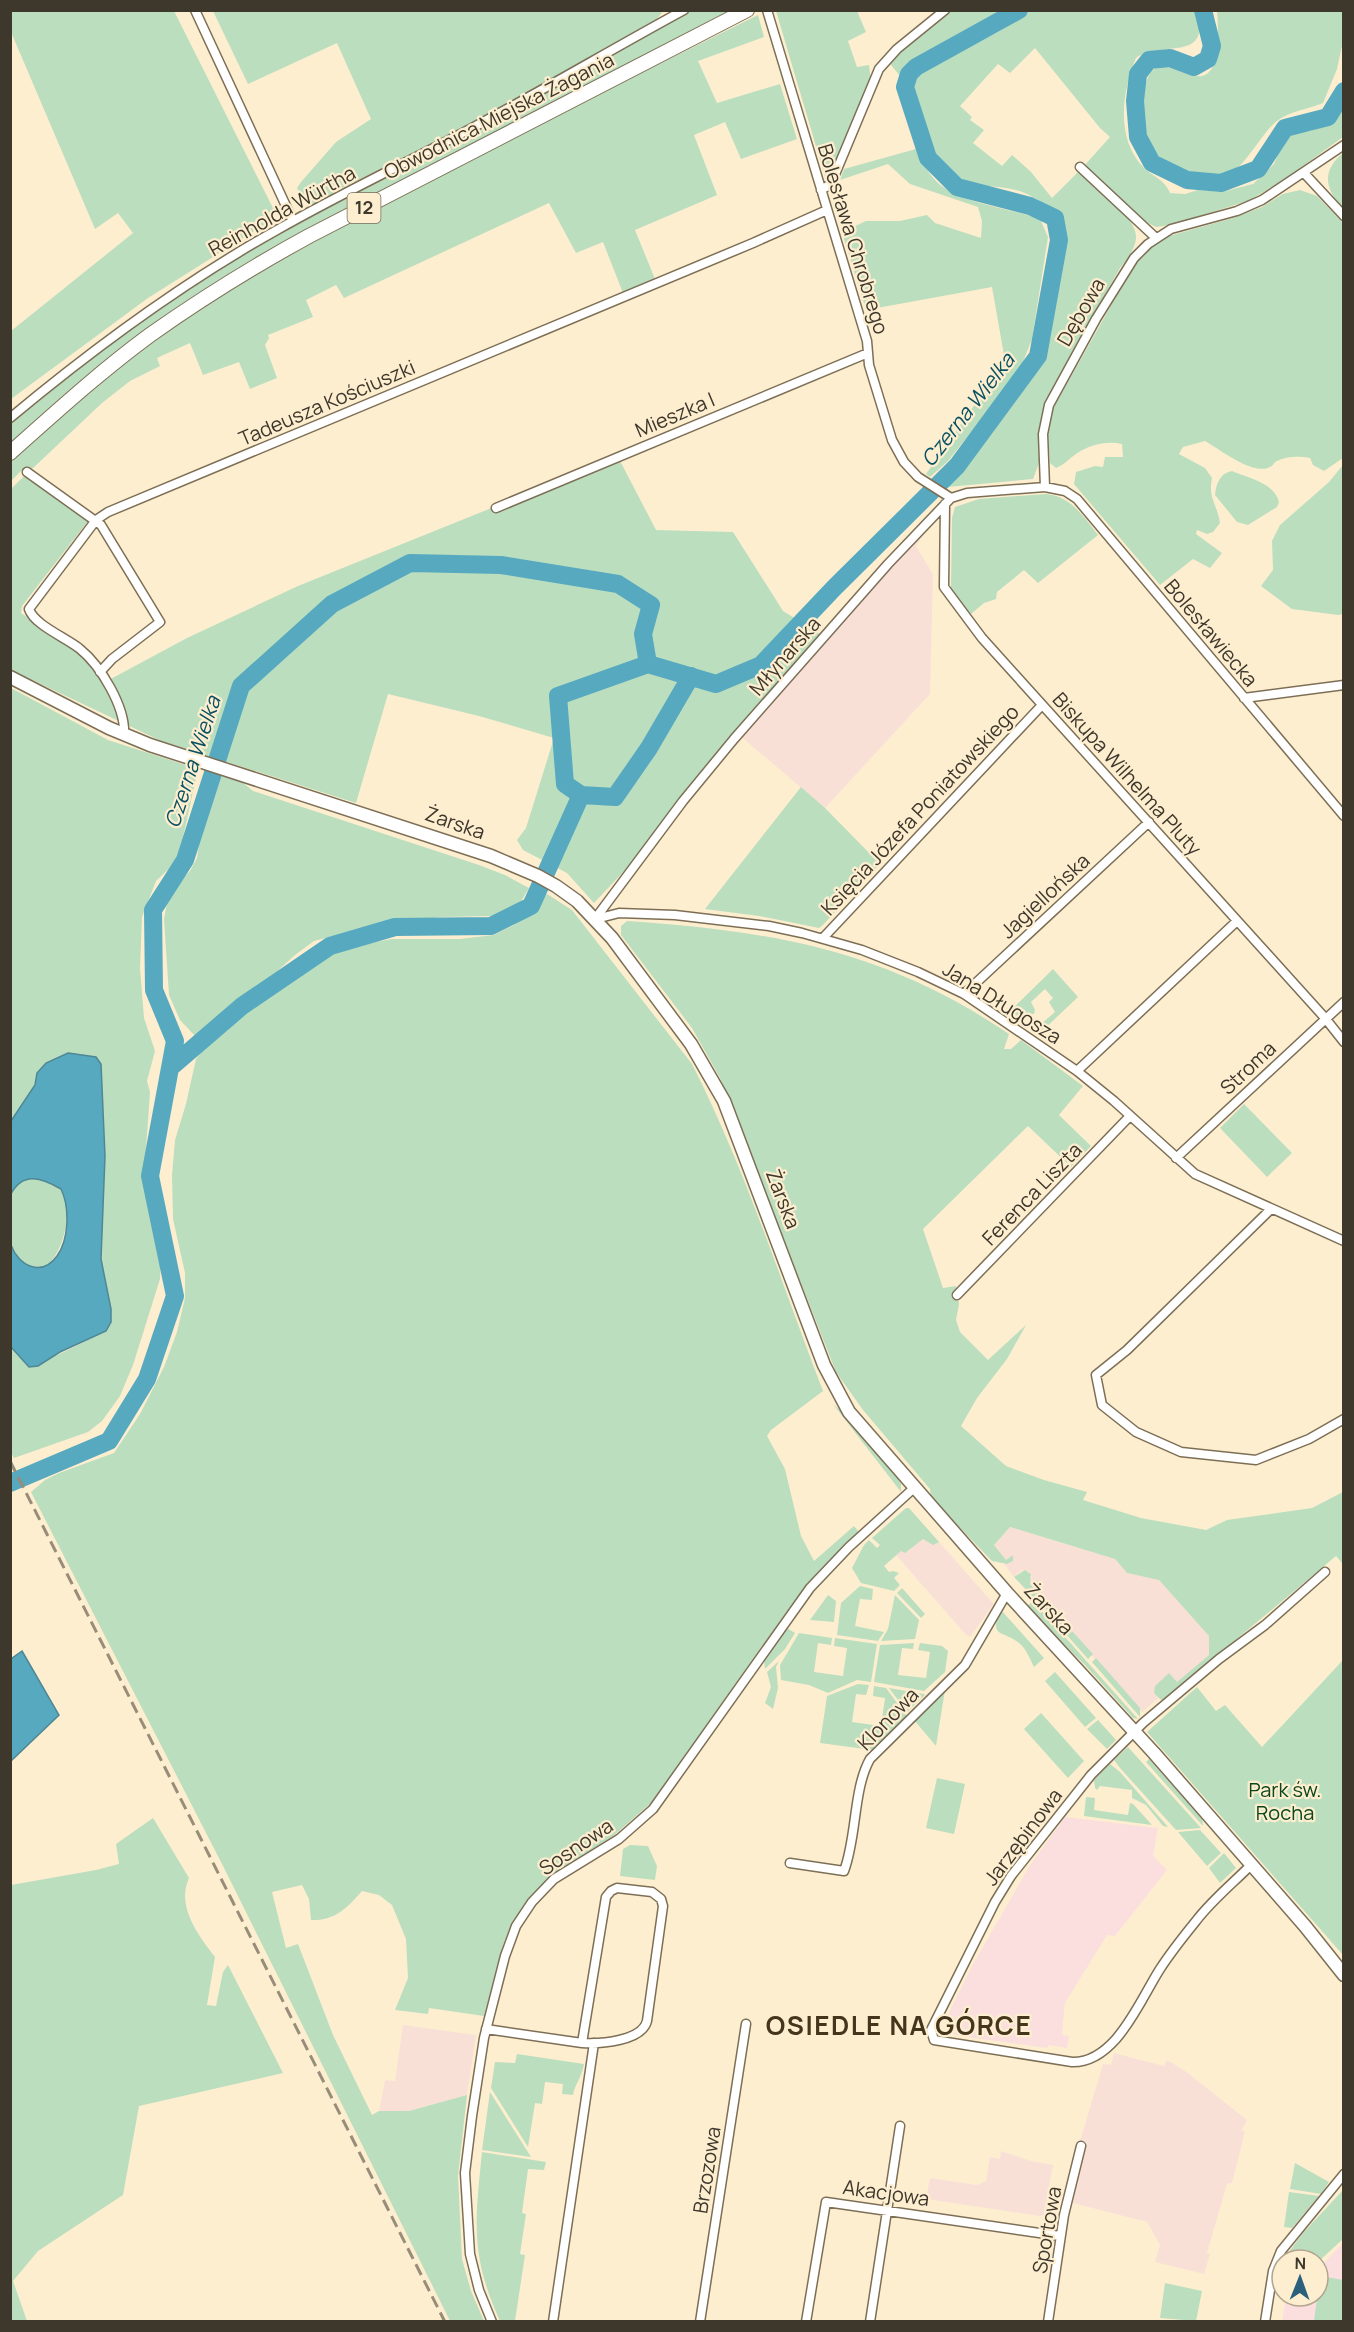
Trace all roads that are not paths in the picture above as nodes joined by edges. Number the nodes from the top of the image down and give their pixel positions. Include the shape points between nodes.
1 (195, 10) edge
2 (684, 10) edge
3 (747, 10) edge
4 (767, 10) edge
5 (945, 10) edge
6 (1344, 146) edge
7 (1080, 167) dead end
8 (1304, 173) junction
9 (821, 190) junction
10 (827, 210) junction
11 (1344, 216) edge
12 (293, 221) junction
13 (1156, 238) junction
14 (868, 353) junction
15 (10, 418) edge
16 (10, 453) edge
17 (27, 472) dead end
18 (1045, 487) junction
19 (946, 498) junction
20 (495, 508) dead end
21 (96, 520) junction
22 (99, 672) junction
23 (10, 677) edge
24 (1344, 685) edge
25 (1244, 698) junction
26 (1042, 705) junction
27 (124, 735) junction
28 (1344, 816) edge
29 (1149, 822) junction
30 (595, 919) junction
31 (1237, 921) junction
32 (823, 938) junction
33 (964, 994) junction
34 (1344, 1002) edge
35 (1325, 1018) junction
36 (1344, 1042) edge
37 (1077, 1071) junction
38 (1130, 1116) junction
39 (1176, 1158) junction
40 (1271, 1209) junction
41 (1344, 1241) edge
42 (957, 1295) dead end
43 (1344, 1419) edge
44 (914, 1488) junction
45 (1325, 1572) dead end
46 (1007, 1593) junction
47 (1134, 1732) junction
48 (790, 1863) dead end
49 (1251, 1865) junction
50 (1344, 1975) edge
51 (746, 2024) dead end
52 (486, 2029) junction
53 (582, 2043) junction
54 (594, 2043) junction
55 (900, 2126) dead end
56 (1081, 2146) dead end
57 (1344, 2174) edge
58 (887, 2210) junction
59 (1060, 2236) junction
60 (492, 2322) edge
61 (553, 2322) edge
62 (700, 2322) edge
63 (806, 2322) edge
64 (870, 2322) edge
65 (1048, 2322) edge
66 (1265, 2322) edge

1 - 12 street
2 - 12 street, Reinholda Würtha via 525,100
3 - 16 main road, Obwodnica Miejska Żagania / 12 via 246,272 149,336
4 - 9 street, Bolesława Chrobrego
5 - 9 street via 882,64 831,184
6 - 8 street, Dębowa
7 - 13 street
8 - 11 street
8 - 13 street, Dębowa via 1262,200 1228,214 1177,227
9 - 10 street, Bolesława Chrobrego
10 - 14 street, Bolesława Chrobrego
10 - 21 street, Tadeusza Kościuszki
12 - 15 street, Reinholda Würtha via 180,289
13 - 18 street, Dębowa via 1134,258 1119,280 1049,405 1043,434
14 - 19 street, Bolesława Chrobrego via 892,440 904,462
14 - 20 street, Mieszka I
17 - 21 street
18 - 19 street
18 - 25 street, Bolesławiecka via 1065,491 1077,499
19 - 26 street, Biskupa Wilhelma Pluty via 944,587 982,638
19 - 30 street, Młynarska via 734,739
21 - 22 street via 160,622
21 - 22 street, Tadeusza Kościuszki via 29,609 38,621 81,649
22 - 27 street, Tadeusza Kościuszki via 123,714
23 - 27 street, Żarska
24 - 25 street
25 - 28 street, Bolesławiecka
26 - 29 street, Biskupa Wilhelma Pluty
26 - 32 street, Księcia Józefa Poniatowskiego
27 - 30 street, Żarska via 410,828 519,868 556,886
29 - 31 street, Biskupa Wilhelma Pluty
29 - 33 street, Jagiellońska
30 - 32 street, Jana Długosza via 620,913 675,915 769,926
30 - 44 street, Żarska via 644,979 711,1076 742,1146 832,1383 856,1422
31 - 35 street, Biskupa Wilhelma Pluty
31 - 37 street
32 - 33 street, Jana Długosza via 896,963
33 - 37 street, Jana Długosza
34 - 35 street, Stroma
35 - 36 street, Biskupa Wilhelma Pluty
35 - 39 street, Stroma
37 - 38 street, Jana Długosza
38 - 39 street, Jana Długosza
38 - 42 street, Ferenca Liszta
39 - 40 street, Jana Długosza via 1195,1174
40 - 41 street, Jana Długosza
40 - 43 street via 1096,1375 1102,1405 1136,1432 1180,1452 1256,1460 1309,1439
44 - 46 street, Żarska
44 - 52 street, Sosnowa via 810,1588 646,1817 619,1839 554,1879 532,1902 512,1936
45 - 47 street, Jarzębinowa
46 - 47 street, Żarska
46 - 48 street, Klonowa via 966,1665 870,1760 844,1871
47 - 49 street, Żarska
47 - 49 street, Jarzębinowa via 1085,1782 1004,1886 931,2030 934,2040 1072,2062 1092,2058 1121,2033 1196,1920
49 - 50 street, Żarska
51 - 62 street, Brzozowa
52 - 53 street
52 - 60 street, Sosnowa via 465,2178 470,2254
53 - 54 street
53 - 54 street via 606,1897 621,1888 652,1892 663,1902 647,2024 639,2034
54 - 61 street
55 - 58 street
56 - 59 street, Sportowa
57 - 66 street via 1281,2251 1271,2279
58 - 59 street, Akacjowa
58 - 63 street, Akacjowa via 826,2202
58 - 64 street
59 - 65 street, Sportowa

